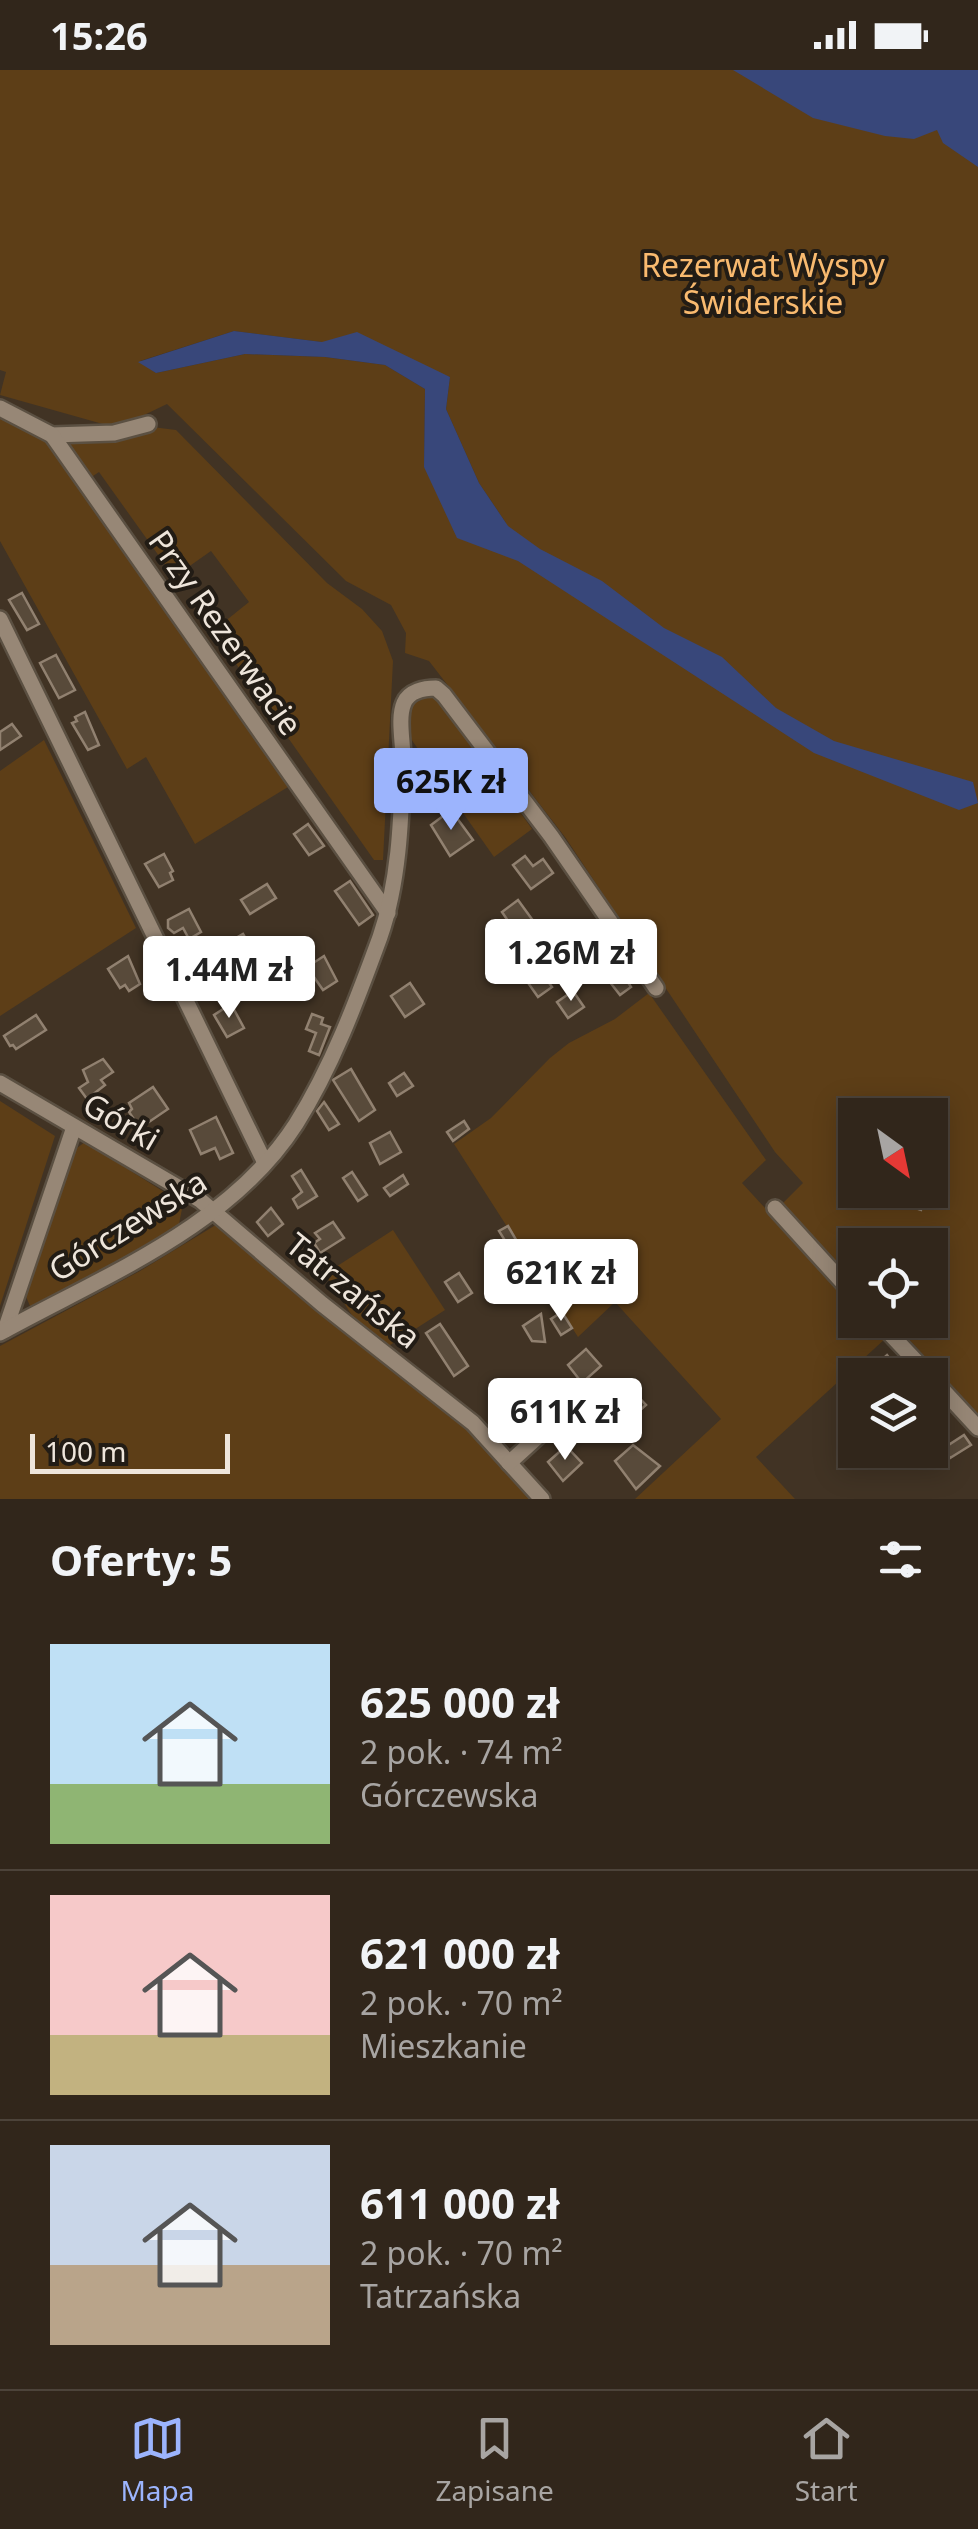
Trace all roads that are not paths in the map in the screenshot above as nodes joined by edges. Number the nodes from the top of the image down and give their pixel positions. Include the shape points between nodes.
1 (0, 408) edge
2 (148, 424) dead end
3 (52, 435) junction
4 (0, 619) edge
5 (388, 912) junction
6 (656, 988) dead end
7 (0, 1084) edge
8 (74, 1126) junction
9 (265, 1163) junction
10 (775, 1208) dead end
11 (212, 1211) junction
12 (838, 1277) edge
13 (2, 1331) edge
14 (894, 1338) edge
15 (912, 1358) edge
16 (948, 1396) edge
17 (577, 1401) dead end
18 (978, 1428) edge
19 (508, 1462) junction
20 (542, 1499) edge

1 - 3 street
2 - 3 street via 114,433
3 - 5 street, Przy Rezerwacie
4 - 9 street
5 - 6 street, Górczewska via 405,700 436,688 551,836
5 - 9 street, Górczewska via 312,1095
7 - 8 street, Górki
8 - 11 street, Górki
8 - 13 street
9 - 11 street, Górczewska
10 - 12 street
11 - 13 street, Górczewska
11 - 19 street, Tatrzańska via 472,1423
14 - 15 street
16 - 18 street
17 - 19 street
19 - 20 street, Tatrzańska

